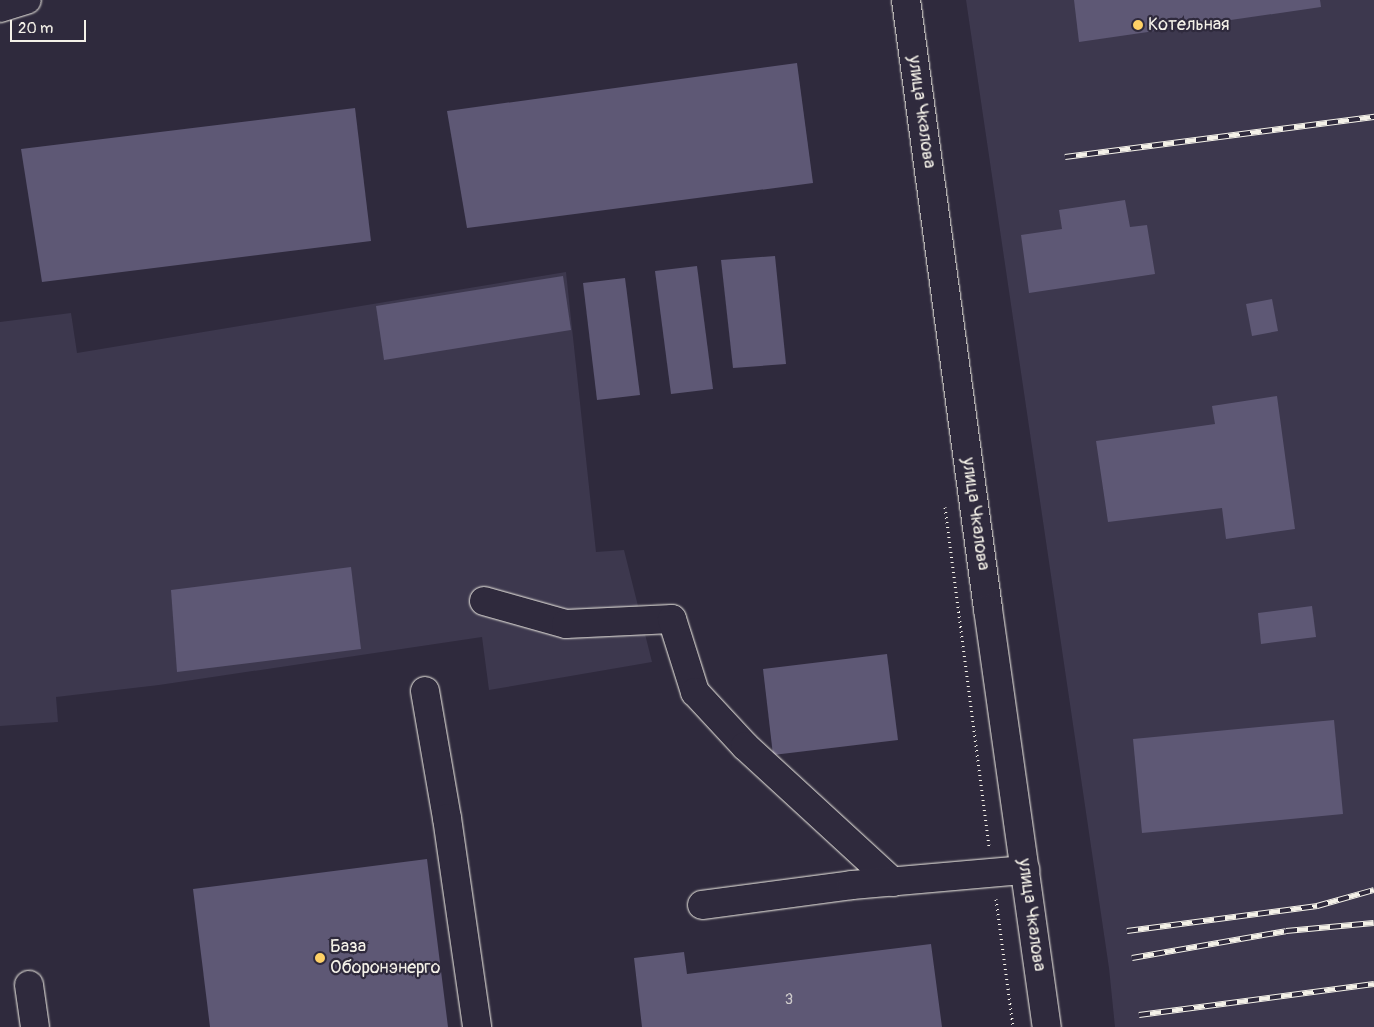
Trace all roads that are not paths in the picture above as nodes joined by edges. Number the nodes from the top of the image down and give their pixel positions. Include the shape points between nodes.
1 (27, 0) edge
2 (906, 0) edge
3 (0, 8) edge
4 (484, 601) dead end
5 (425, 691) dead end
6 (1025, 870) junction
7 (892, 882) junction
8 (702, 906) dead end
9 (29, 985) dead end
10 (35, 1027) edge
11 (477, 1027) edge
12 (1047, 1027) edge

1 - 3 street
2 - 6 street, улица Чкалова
4 - 7 street via 566,624 672,619 695,692 744,746
5 - 11 street
6 - 7 street
6 - 12 street, улица Чкалова
7 - 8 street
9 - 10 street

